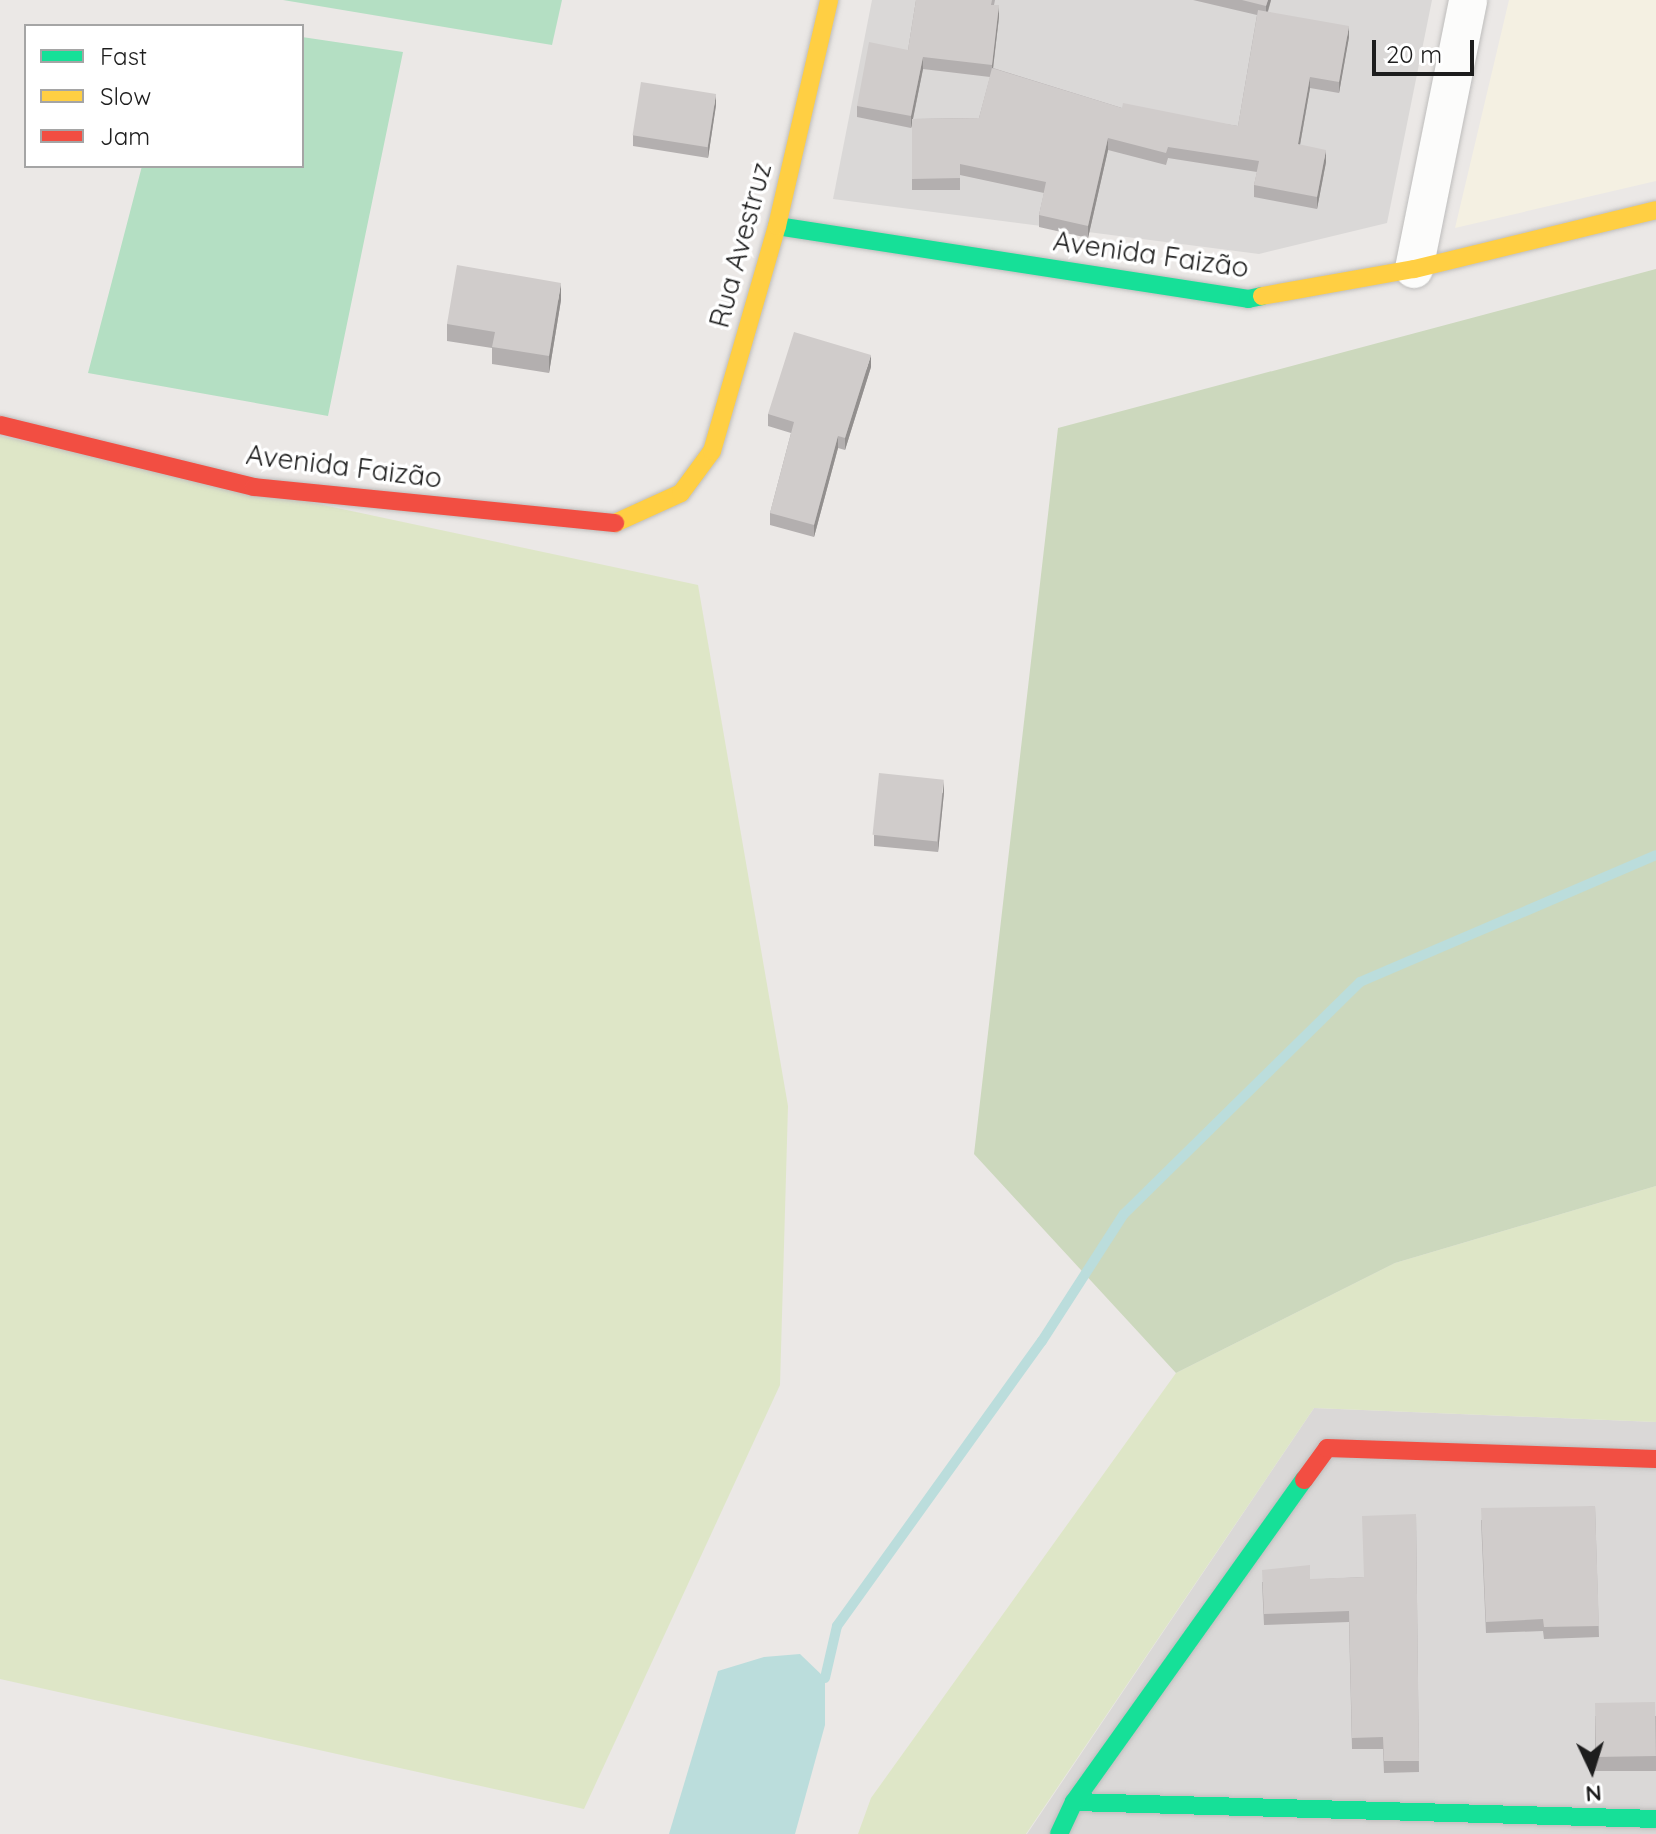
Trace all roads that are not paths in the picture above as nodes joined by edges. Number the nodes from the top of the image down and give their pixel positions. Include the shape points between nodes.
1 (829, 0) edge
2 (1468, 0) edge
3 (1656, 210) edge
4 (777, 226) junction
5 (1414, 269) junction
6 (0, 425) edge
7 (681, 493) joint
8 (1656, 1459) edge
9 (1074, 1802) junction
10 (1656, 1819) edge
11 (1419, 1823) edge
12 (1505, 1824) edge
13 (1059, 1834) edge

1 - 4 street, Rua Avestruz
2 - 5 street
3 - 5 street, Avenida Faizão
4 - 5 street, Avenida Faizão via 1248,299
4 - 7 street, Rua Avestruz via 712,451
6 - 7 street, Avenida Faizão via 254,487 610,525
8 - 9 street via 1327,1448
9 - 11 street
9 - 13 street
10 - 12 street
11 - 12 street

